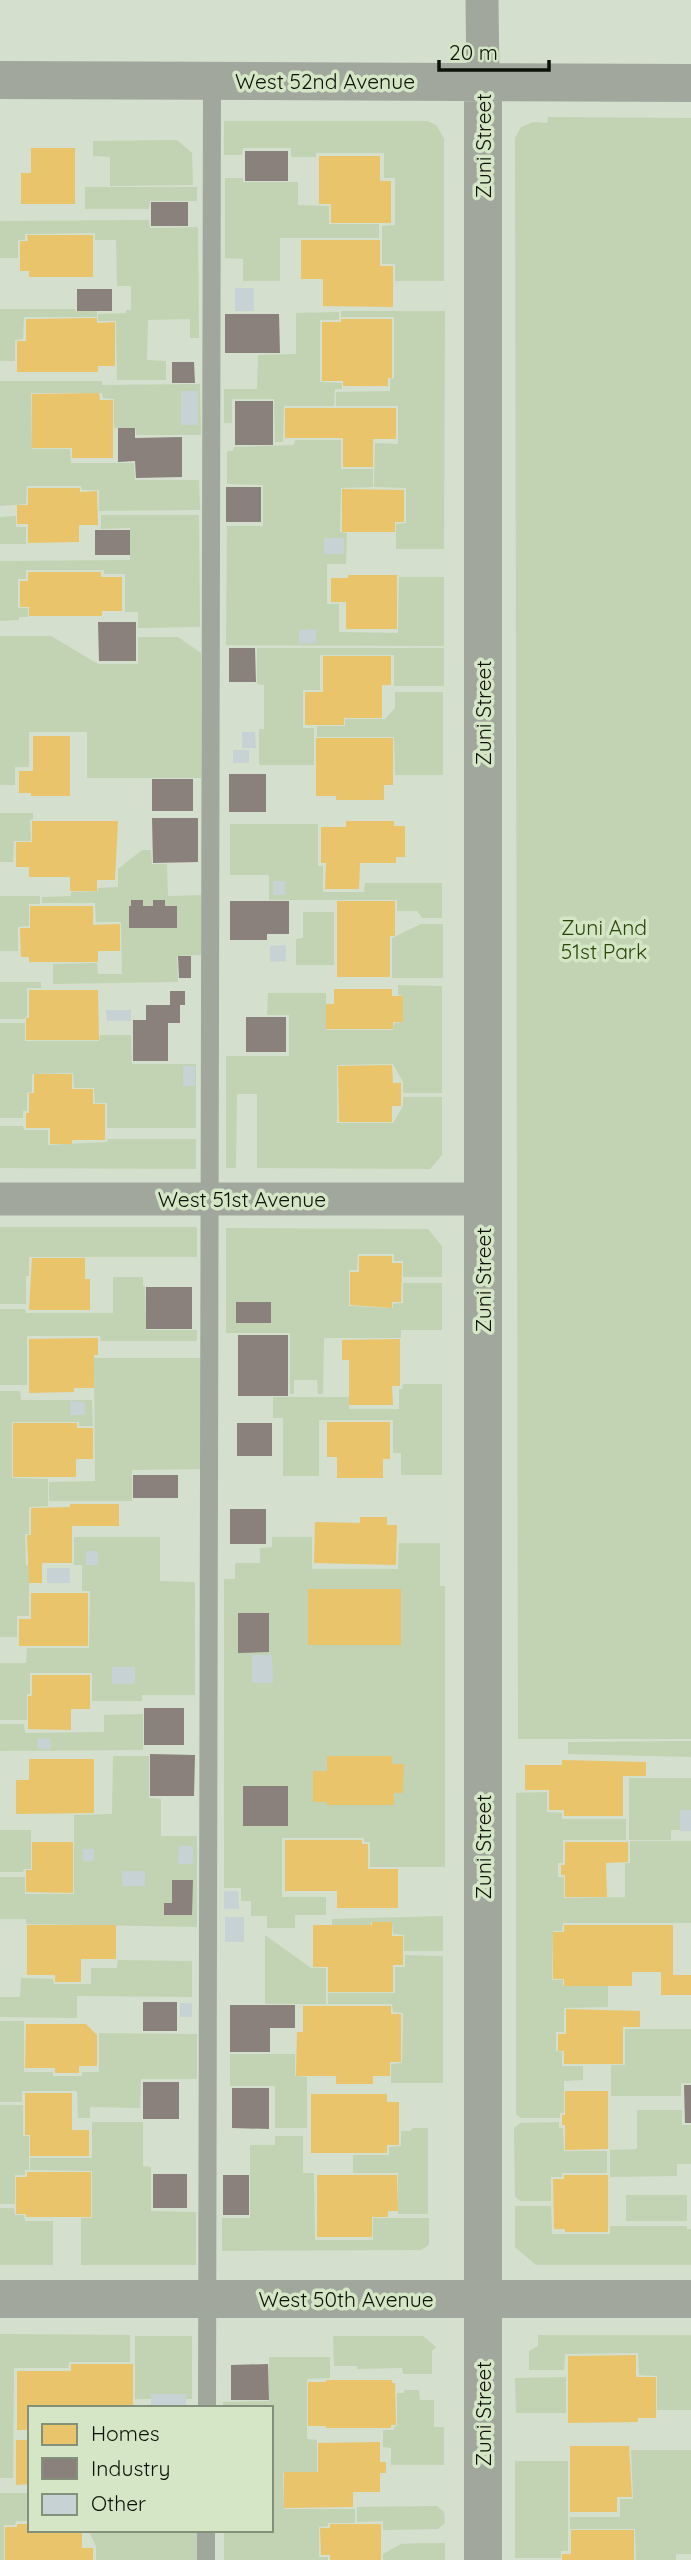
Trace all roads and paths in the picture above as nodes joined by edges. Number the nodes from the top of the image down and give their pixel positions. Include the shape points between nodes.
1 (482, 0) edge
2 (0, 80) edge
3 (212, 81) junction
4 (483, 82) junction
5 (691, 83) edge
6 (0, 1199) edge
7 (209, 1199) junction
8 (483, 1199) junction
9 (0, 2299) edge
10 (207, 2299) junction
11 (483, 2299) junction
12 (691, 2299) edge
13 (207, 2406) edge
14 (206, 2532) edge
15 (206, 2560) edge
16 (483, 2560) edge

1 - 4 street, Zuni Street
2 - 3 street, West 52nd Avenue
3 - 4 street, West 52nd Avenue
3 - 7 lane
4 - 5 street, West 52nd Avenue
4 - 8 street, Zuni Street
6 - 7 street, West 51st Avenue
7 - 8 street, West 51st Avenue
7 - 10 lane
8 - 11 street, Zuni Street
9 - 10 street, West 50th Avenue
10 - 11 street, West 50th Avenue
10 - 13 lane
11 - 12 street, West 50th Avenue
11 - 16 street, Zuni Street
14 - 15 lane

